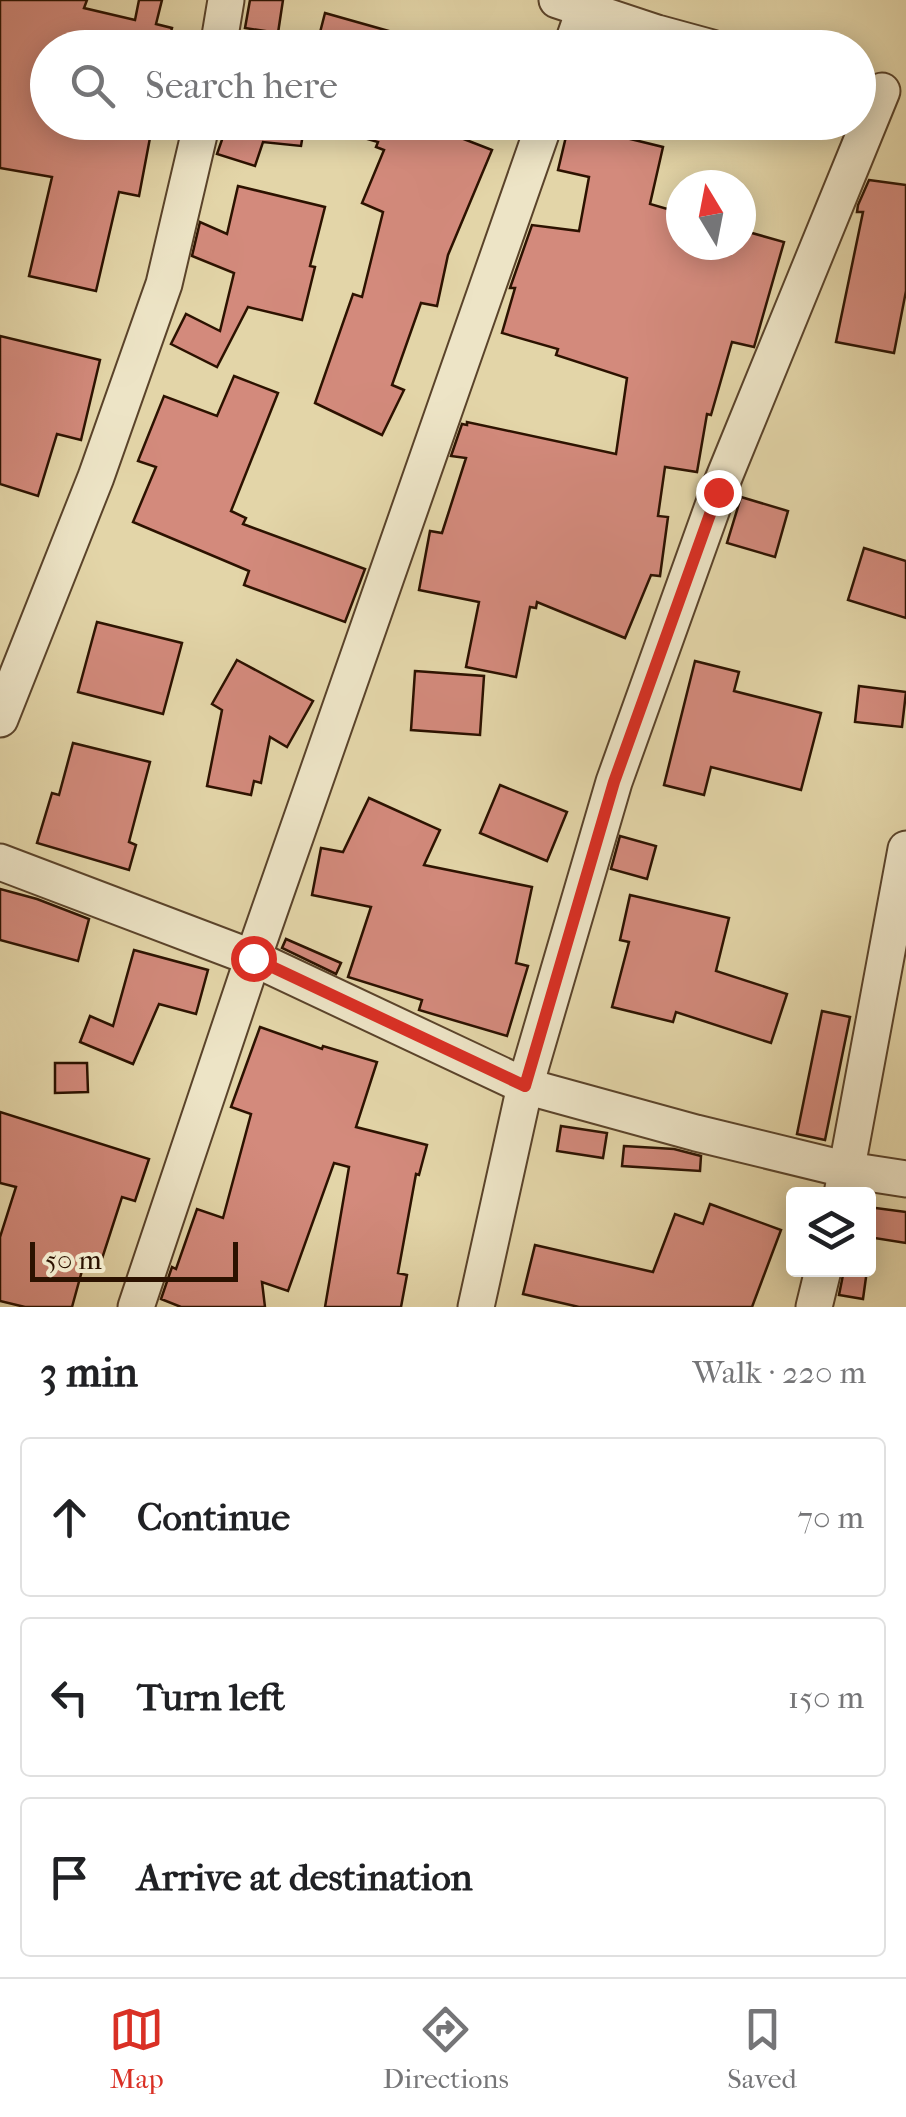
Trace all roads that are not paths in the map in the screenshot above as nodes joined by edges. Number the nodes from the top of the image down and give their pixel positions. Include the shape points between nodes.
1 (226, 0) edge
2 (571, 4) edge
3 (221, 30) edge
4 (571, 30) edge
5 (646, 30) edge
6 (198, 140) edge
7 (539, 140) edge
8 (862, 140) edge
9 (0, 719) edge
10 (906, 850) edge
11 (0, 862) edge
12 (253, 958) junction
13 (525, 1086) junction
14 (906, 1179) edge
15 (845, 1182) edge
16 (821, 1277) edge
17 (136, 1307) edge
18 (476, 1307) edge
19 (814, 1307) edge

1 - 3 street
2 - 4 street
2 - 5 street
6 - 9 street via 164,284
7 - 12 street
8 - 13 street via 718,492 614,782
10 - 15 street
11 - 12 street
12 - 13 street
12 - 17 street
13 - 15 street
13 - 18 street
14 - 15 street
16 - 19 street

